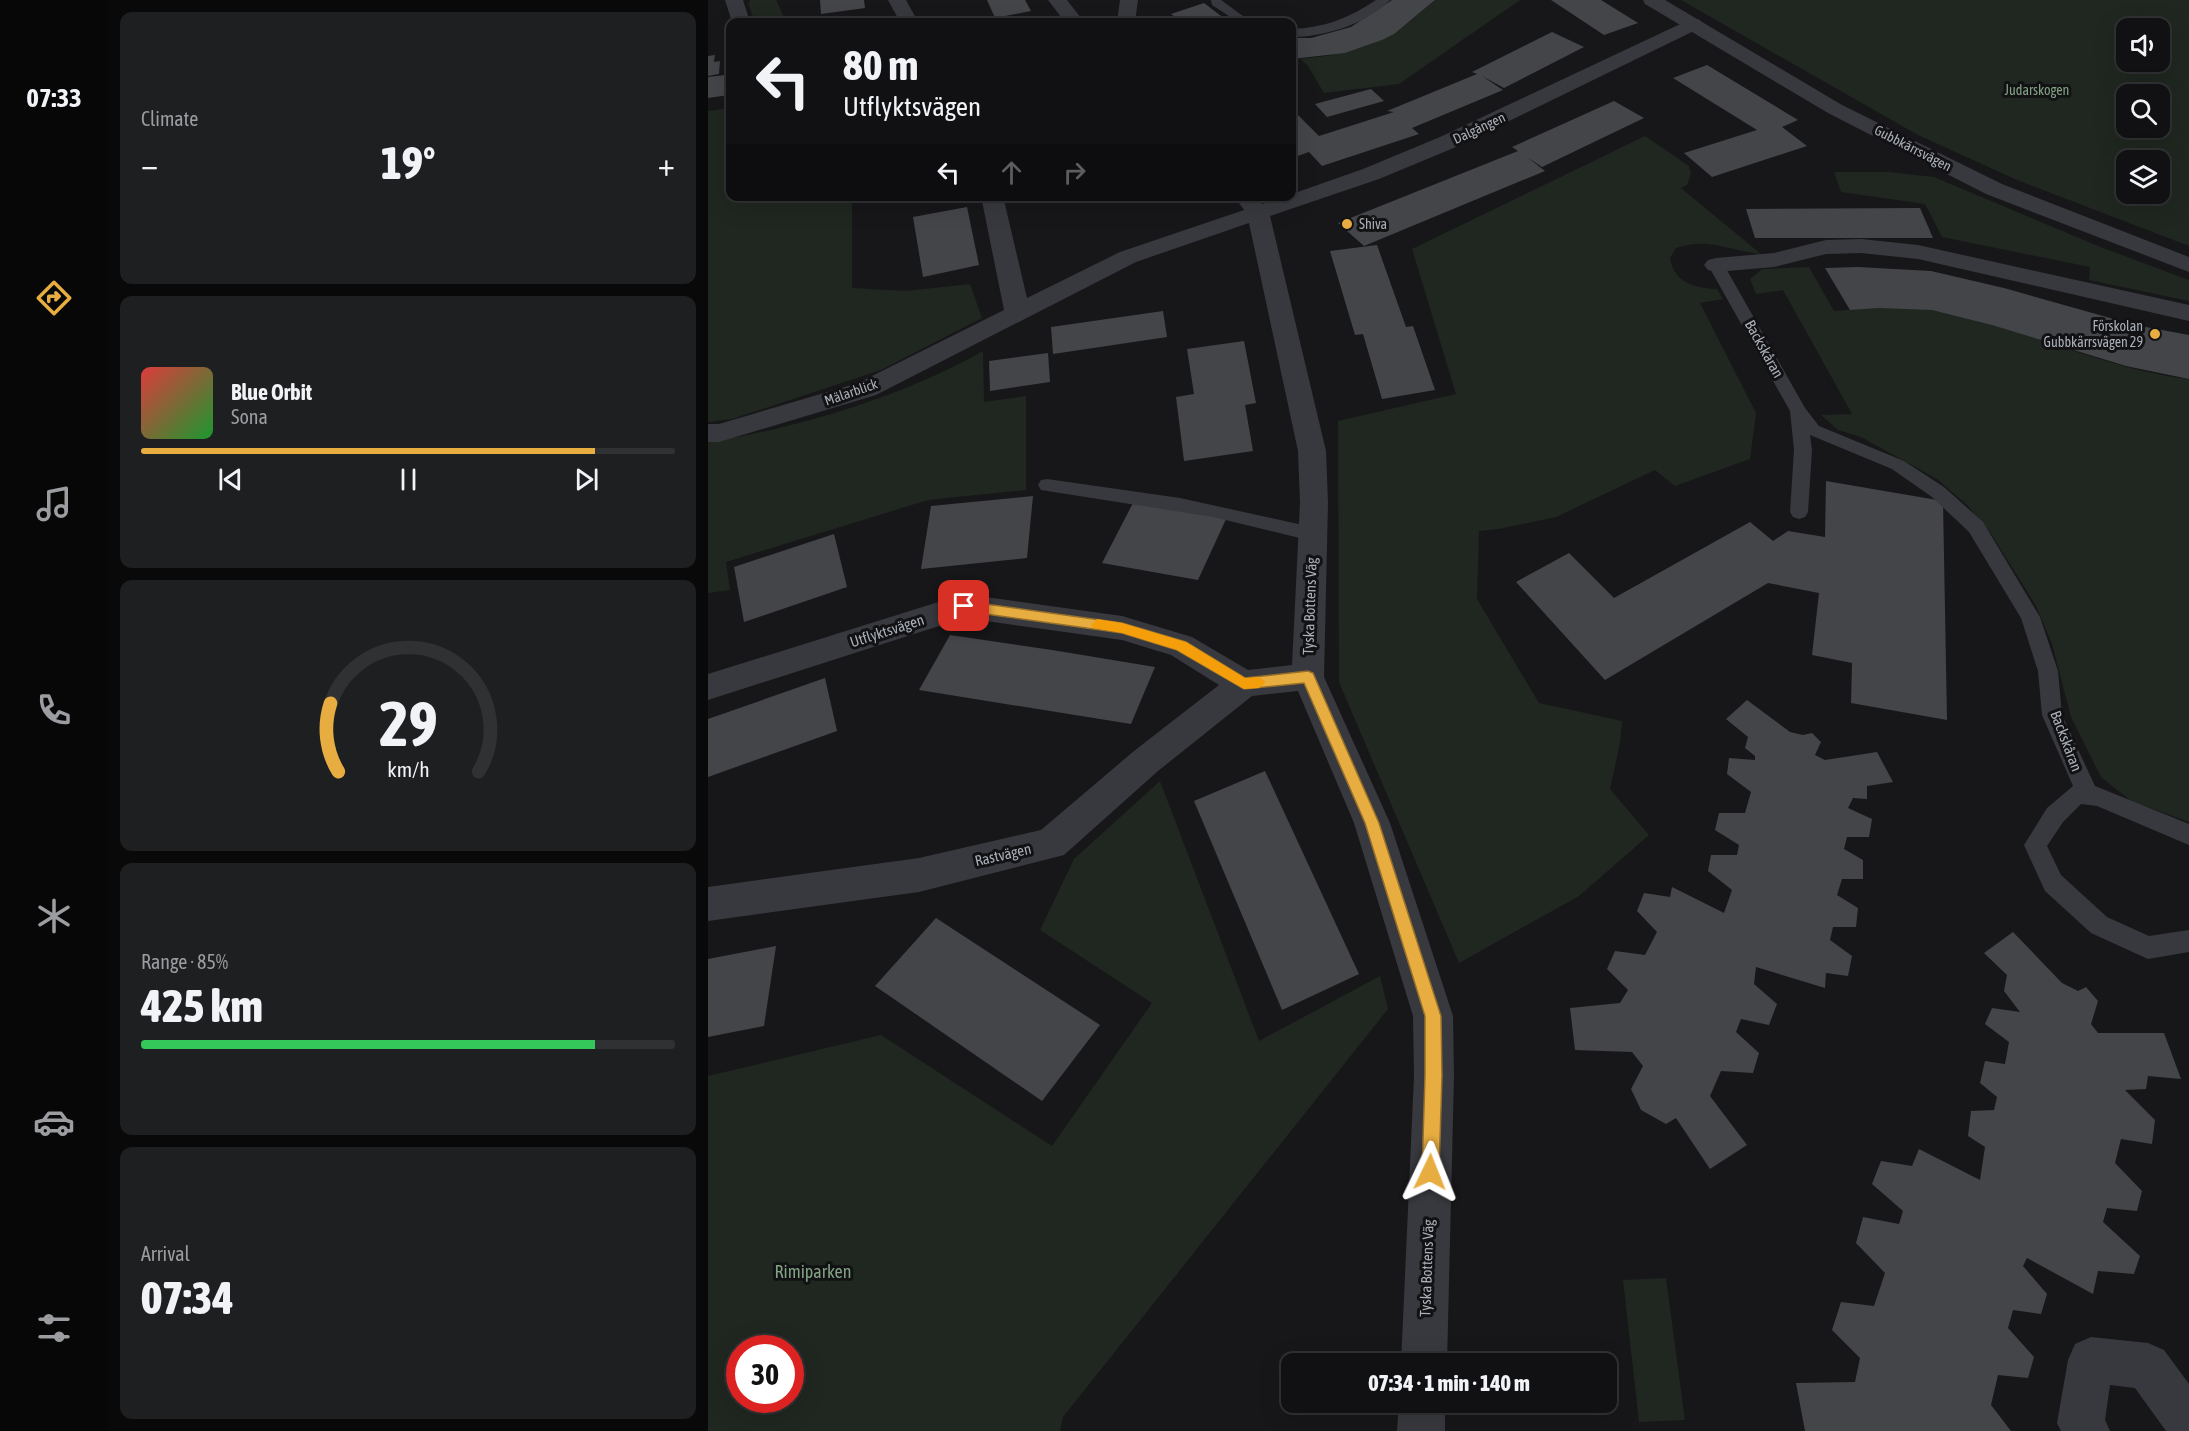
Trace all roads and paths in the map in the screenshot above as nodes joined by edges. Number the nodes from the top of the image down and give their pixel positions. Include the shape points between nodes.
1 (734, 0) edge
2 (897, 0) edge
3 (1057, 0) edge
4 (1128, 0) edge
5 (1384, 0) edge
6 (1652, 0) edge
7 (1216, 2) edge
8 (740, 18) edge
9 (907, 18) edge
10 (1072, 18) edge
11 (1126, 18) edge
12 (1239, 18) edge
13 (1693, 24) junction
14 (1296, 33) edge
15 (1296, 193) edge
16 (993, 201) edge
17 (1266, 201) edge
18 (1251, 205) edge
19 (1716, 265) joint
20 (2189, 265) edge
21 (1017, 311) junction
22 (2189, 313) edge
23 (1798, 411) junction
24 (708, 433) edge
25 (1047, 485) dead end
26 (1799, 512) dead end
27 (1312, 534) junction
28 (1308, 677) junction
29 (1244, 684) junction
30 (708, 687) edge
31 (2087, 794) junction
32 (2189, 835) edge
33 (708, 904) edge
34 (2189, 941) edge
35 (1424, 1353) edge
36 (1422, 1413) edge
37 (2189, 1424) edge
38 (1421, 1431) edge
39 (2086, 1431) edge

1 - 8 street
2 - 9 street
3 - 10 street
4 - 11 street
5 - 14 lane via 1338,26
6 - 13 street, Gubbkärrsvägen
7 - 12 lane
13 - 15 street, Dalgången via 1448,142 1371,174
13 - 20 street, Gubbkärrsvägen via 1835,109 1994,189
16 - 21 street
17 - 18 street, Dalgången
18 - 21 street, Mälarblick via 1128,257
18 - 27 street, Tyska Bottens Väg via 1312,451
19 - 22 street, Backskåran via 1774,260 1826,247 1861,246 1918,252
19 - 23 lane, Backskåran
21 - 24 street, Mälarblick via 867,389
23 - 26 lane via 1803,450
23 - 31 lane, Backskåran via 1813,430 1898,465 1938,492 1976,527 2030,617 2048,671 2052,715
25 - 27 lane via 1238,514
27 - 28 street, Tyska Bottens Väg
28 - 29 street
28 - 35 street, Tyska Bottens Väg via 1372,823 1433,1016
29 - 30 street, Utflyktsvägen via 1181,646 1122,628 964,606
29 - 33 street, Rastvägen via 1051,844 919,875
31 - 32 lane via 2146,814
31 - 34 lane, Backskåran via 2077,794 2055,815 2035,844 2053,883 2099,925 2148,948
36 - 38 street
37 - 39 street via 2148,1366 2091,1360 2081,1423

